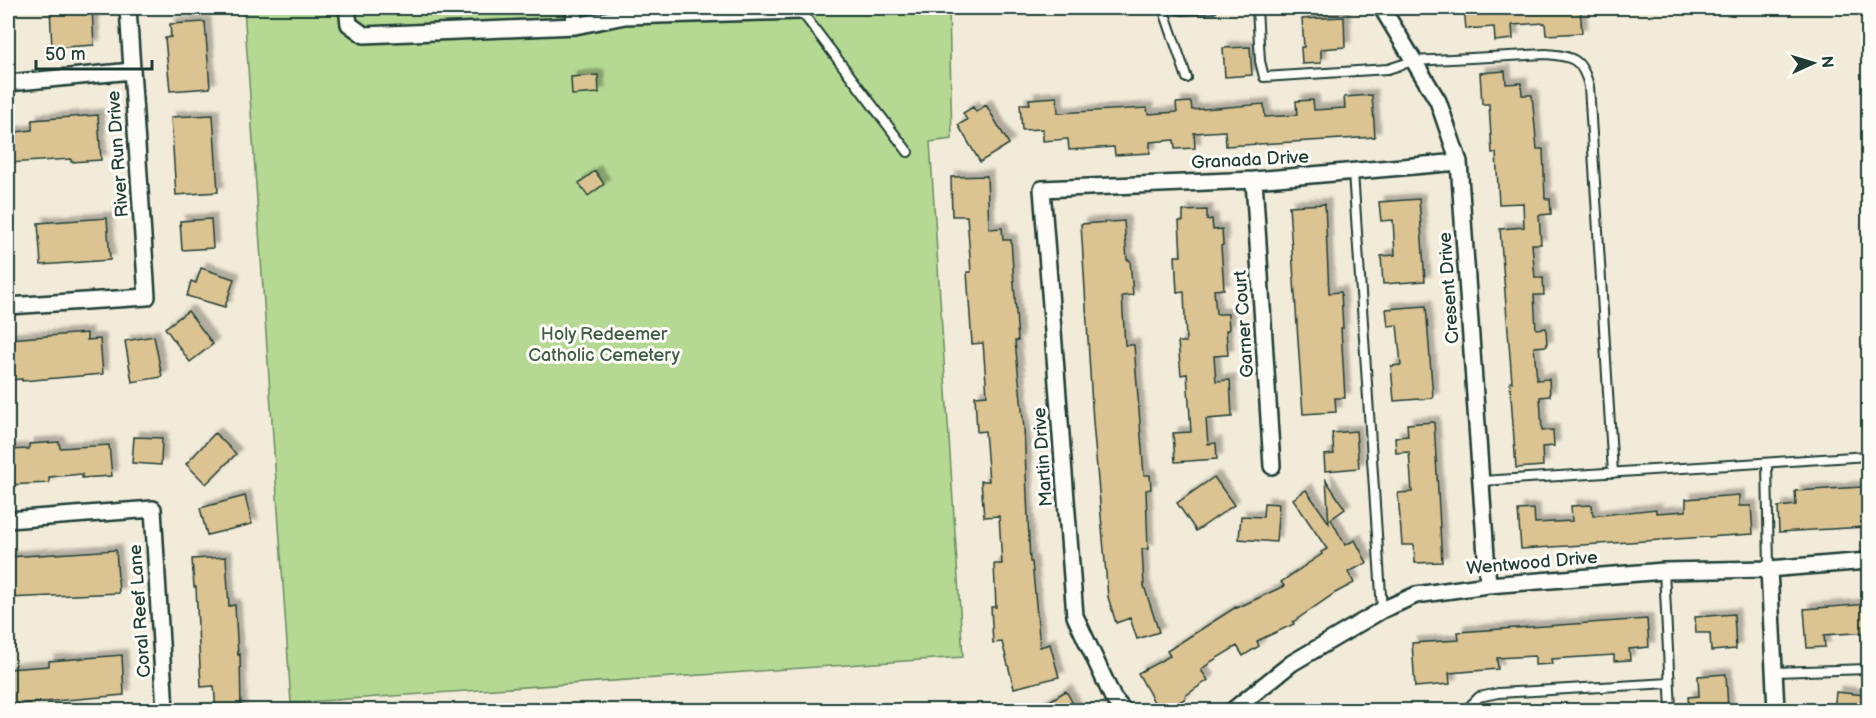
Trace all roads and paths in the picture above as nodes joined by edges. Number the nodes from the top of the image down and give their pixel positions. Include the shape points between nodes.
1 (128, 8) edge
2 (347, 8) edge
3 (574, 8) edge
4 (1163, 8) edge
5 (1173, 8) edge
6 (1213, 8) edge
7 (1257, 8) edge
8 (1382, 8) edge
9 (801, 9) edge
10 (575, 26) junction
11 (1413, 61) junction
12 (132, 71) junction
13 (1186, 78) dead end
14 (8, 83) edge
15 (908, 153) dead end
16 (1459, 162) junction
17 (1353, 172) junction
18 (1254, 180) junction
19 (1042, 189) joint
20 (8, 306) edge
21 (1869, 456) edge
22 (1767, 463) junction
23 (1272, 466) dead end
24 (1612, 473) junction
25 (1482, 481) junction
26 (8, 520) edge
27 (1869, 561) edge
28 (1769, 570) junction
29 (1664, 571) junction
30 (1488, 585) junction
31 (1382, 610) junction
32 (1869, 669) edge
33 (1774, 672) junction
34 (1669, 683) junction
35 (165, 711) edge
36 (1123, 711) edge
37 (1233, 711) edge
38 (1466, 711) edge
39 (1671, 711) edge
40 (1776, 711) edge

1 - 12 street, River Run Drive
2 - 10 street via 349,24 364,35
3 - 10 street
4 - 13 lane
5 - 6 lane
7 - 11 lane via 1264,77 1388,69
8 - 11 street, Cresent Drive
9 - 10 street via 625,16
9 - 15 lane
11 - 16 street, Cresent Drive via 1438,101
11 - 24 lane via 1546,54 1577,61 1586,74
12 - 14 street
12 - 20 street, River Run Drive via 147,297
16 - 17 street, Granada Drive
16 - 25 street, Cresent Drive
17 - 18 street, Granada Drive
17 - 31 lane
18 - 19 street, Granada Drive
18 - 23 street, Garner Court
19 - 36 street, Martin Drive via 1075,616 1113,698
21 - 22 lane
22 - 24 lane
22 - 28 lane
24 - 25 lane
25 - 30 street, Cresent Drive
26 - 35 street, Coral Reef Lane via 153,509
27 - 28 street, Wentwood Drive
28 - 29 street, Wentwood Drive
28 - 33 street
29 - 30 street, Wentwood Drive
29 - 34 lane
30 - 31 street, Wentwood Drive via 1416,595
31 - 37 street, Wentwood Drive via 1292,663
32 - 33 lane
33 - 40 street
34 - 38 lane via 1498,693 1479,697
34 - 39 lane

